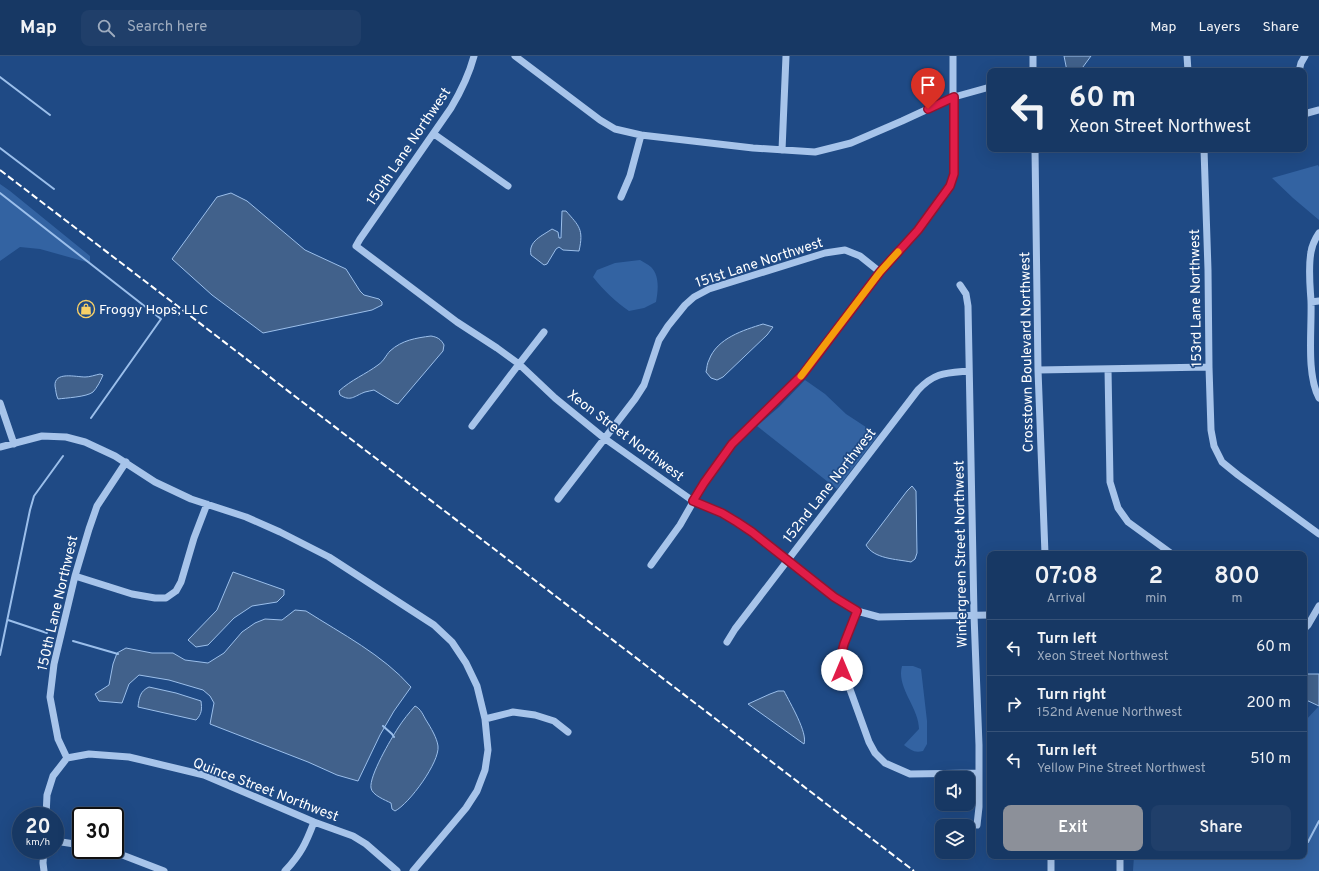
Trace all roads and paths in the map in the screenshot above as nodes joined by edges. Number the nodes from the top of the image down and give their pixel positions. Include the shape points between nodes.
1 (474, 56) edge
2 (515, 56) edge
3 (786, 56) edge
4 (953, 56) edge
5 (1033, 56) edge
6 (1187, 56) edge
7 (1305, 56) edge
8 (1034, 68) edge
9 (1188, 68) edge
10 (1300, 68) edge
11 (987, 88) edge
12 (954, 97) junction
13 (1319, 110) edge
14 (1307, 113) edge
15 (434, 134) junction
16 (641, 135) junction
17 (782, 150) junction
18 (1034, 152) edge
19 (1204, 152) edge
20 (508, 186) dead end
21 (621, 197) dead end
22 (1319, 233) edge
23 (356, 246) joint
24 (880, 272) junction
25 (960, 285) dead end
26 (1311, 302) junction
27 (1319, 302) edge
28 (544, 332) dead end
29 (518, 364) junction
30 (1209, 367) junction
31 (1108, 369) junction
32 (1038, 370) junction
33 (969, 371) junction
34 (1318, 397) edge
35 (0, 403) edge
36 (472, 426) dead end
37 (604, 438) junction
38 (14, 444) junction
39 (0, 447) edge
40 (126, 462) junction
41 (558, 499) dead end
42 (693, 501) junction
43 (207, 504) junction
44 (1319, 534) edge
45 (1045, 551) edge
46 (1168, 551) edge
47 (786, 561) junction
48 (651, 565) dead end
49 (76, 576) junction
50 (1319, 606) edge
51 (857, 611) junction
52 (987, 615) edge
53 (974, 616) junction
54 (1307, 626) edge
55 (727, 642) dead end
56 (486, 719) junction
57 (568, 732) dead end
58 (67, 758) junction
59 (978, 773) junction
60 (47, 807) edge
61 (314, 822) junction
62 (977, 825) dead end
63 (124, 856) edge
64 (44, 859) edge
65 (1051, 859) edge
66 (1120, 859) edge
67 (44, 871) edge
68 (164, 871) edge
69 (285, 871) edge
70 (397, 871) edge
71 (413, 871) edge
72 (1051, 871) edge
73 (1120, 871) edge

1 - 15 street, 150th Lane Northwest via 464,86
2 - 16 street via 600,120 615,129
3 - 17 street
4 - 12 street
5 - 8 street
6 - 9 street
7 - 10 street
11 - 12 street
12 - 17 street via 832,149 815,152
12 - 24 street via 954,174 950,186 918,230
13 - 14 street
15 - 20 street
15 - 23 street, 150th Lane Northwest
16 - 17 street
16 - 21 street via 630,176
18 - 32 street, Crosstown Boulevard Northwest
19 - 30 street, 153rd Lane Northwest
22 - 26 street via 1310,253
23 - 29 street, Xeon Street Northwest
24 - 37 street, 151st Lane Northwest via 860,256 845,250 825,253 709,289 694,297 684,304 659,340 644,385
24 - 42 street via 803,374 732,444
25 - 33 street, Wintergreen Street Northwest via 966,294 968,306
26 - 27 street
26 - 34 street via 1311,359 1314,388
28 - 29 street
29 - 36 street
29 - 37 street, Xeon Street Northwest
30 - 31 street
30 - 44 street, 153rd Lane Northwest via 1211,430 1214,446 1222,462
31 - 32 street
31 - 46 street via 1110,482 1118,508 1128,522
32 - 45 street, Crosstown Boulevard Northwest
33 - 47 street, 152nd Lane Northwest via 946,373 926,381
33 - 53 street, Wintergreen Street Northwest
35 - 38 street
37 - 41 street, 151st Lane Northwest
37 - 42 street, Xeon Street Northwest
38 - 39 street
38 - 40 street via 42,436 66,437 85,442
40 - 43 street via 155,482
40 - 49 street, 150th Lane Northwest via 97,506
42 - 47 street, Xeon Street Northwest via 737,522
42 - 48 street via 680,525
43 - 49 street via 181,582 176,591 166,598 132,594
43 - 56 street via 246,517 329,557 434,625 452,642 466,663 477,686
47 - 51 street, Xeon Street Northwest
47 - 55 street, 152nd Lane Northwest
49 - 58 street, 150th Lane Northwest via 54,664 50,696 58,739
50 - 54 street
51 - 53 street, Xeon Street Northwest via 879,616
51 - 59 street via 844,644 841,656 842,670 875,753 885,763 910,774
52 - 53 street, Xeon Street Northwest
53 - 59 street, Wintergreen Street Northwest
56 - 57 street via 514,712 535,715 554,721
56 - 71 street via 488,750 485,770 477,791 466,808
58 - 60 street via 53,776
58 - 61 street, Quince Street Northwest via 89,754 129,757 159,763 204,775
59 - 62 street, Wintergreen Street Northwest
61 - 69 street via 297,858
61 - 70 street, Quince Street Northwest via 357,839
63 - 68 street
64 - 67 street
65 - 72 street
66 - 73 street

